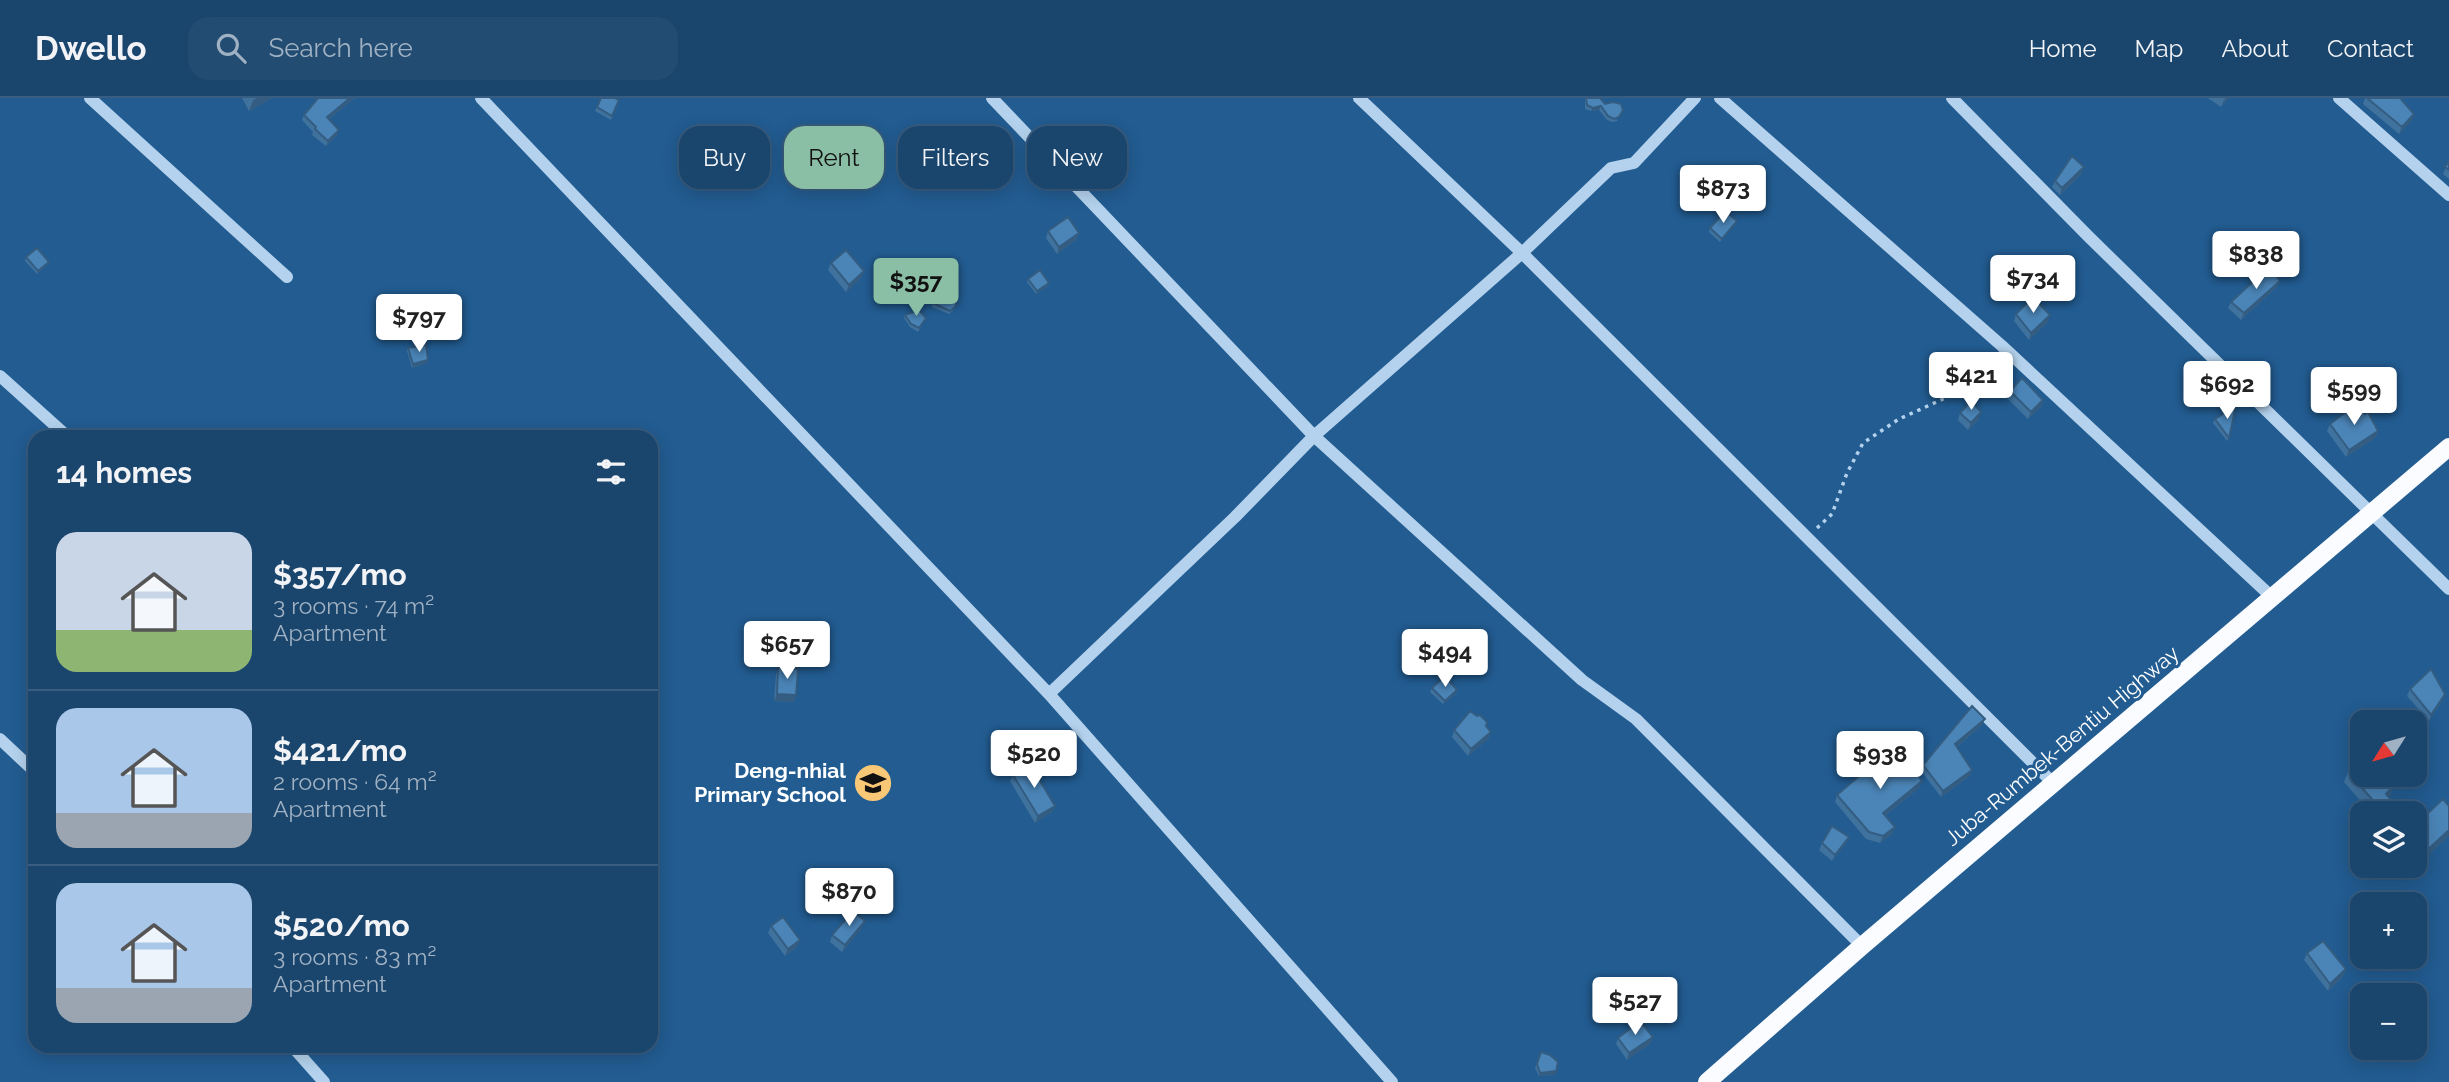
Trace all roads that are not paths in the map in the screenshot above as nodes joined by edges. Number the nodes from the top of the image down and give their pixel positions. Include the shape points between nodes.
1 (90, 98) edge
2 (481, 98) edge
3 (992, 98) edge
4 (1359, 98) edge
5 (1695, 98) edge
6 (1720, 98) edge
7 (1952, 98) edge
8 (2339, 98) edge
9 (2449, 195) edge
10 (1522, 253) junction
11 (287, 277) dead end
12 (0, 376) edge
13 (60, 430) edge
14 (1314, 436) junction
15 (2449, 447) edge
16 (2371, 514) junction
17 (2449, 589) edge
18 (2273, 598) junction
19 (1049, 694) junction
20 (0, 739) edge
21 (28, 765) edge
22 (2053, 783) junction
23 (1862, 946) junction
24 (298, 1053) edge
25 (324, 1082) edge
26 (1392, 1082) edge
27 (1707, 1082) edge

1 - 11 street
2 - 19 street
3 - 14 street
4 - 10 street
5 - 10 street via 1634,163 1611,168
6 - 18 street via 2002,346
7 - 16 street
8 - 9 street
10 - 14 street
10 - 22 street
12 - 13 street
14 - 19 street
14 - 23 street via 1582,680 1636,719
15 - 16 main road, Juba-Rumbek-Bentiu Highway
16 - 17 street
16 - 18 main road, Juba-Rumbek-Bentiu Highway
18 - 22 main road, Juba-Rumbek-Bentiu Highway
19 - 26 street
20 - 21 street
22 - 23 main road, Juba-Rumbek-Bentiu Highway
23 - 27 main road, Juba-Rumbek-Bentiu Highway
24 - 25 street

